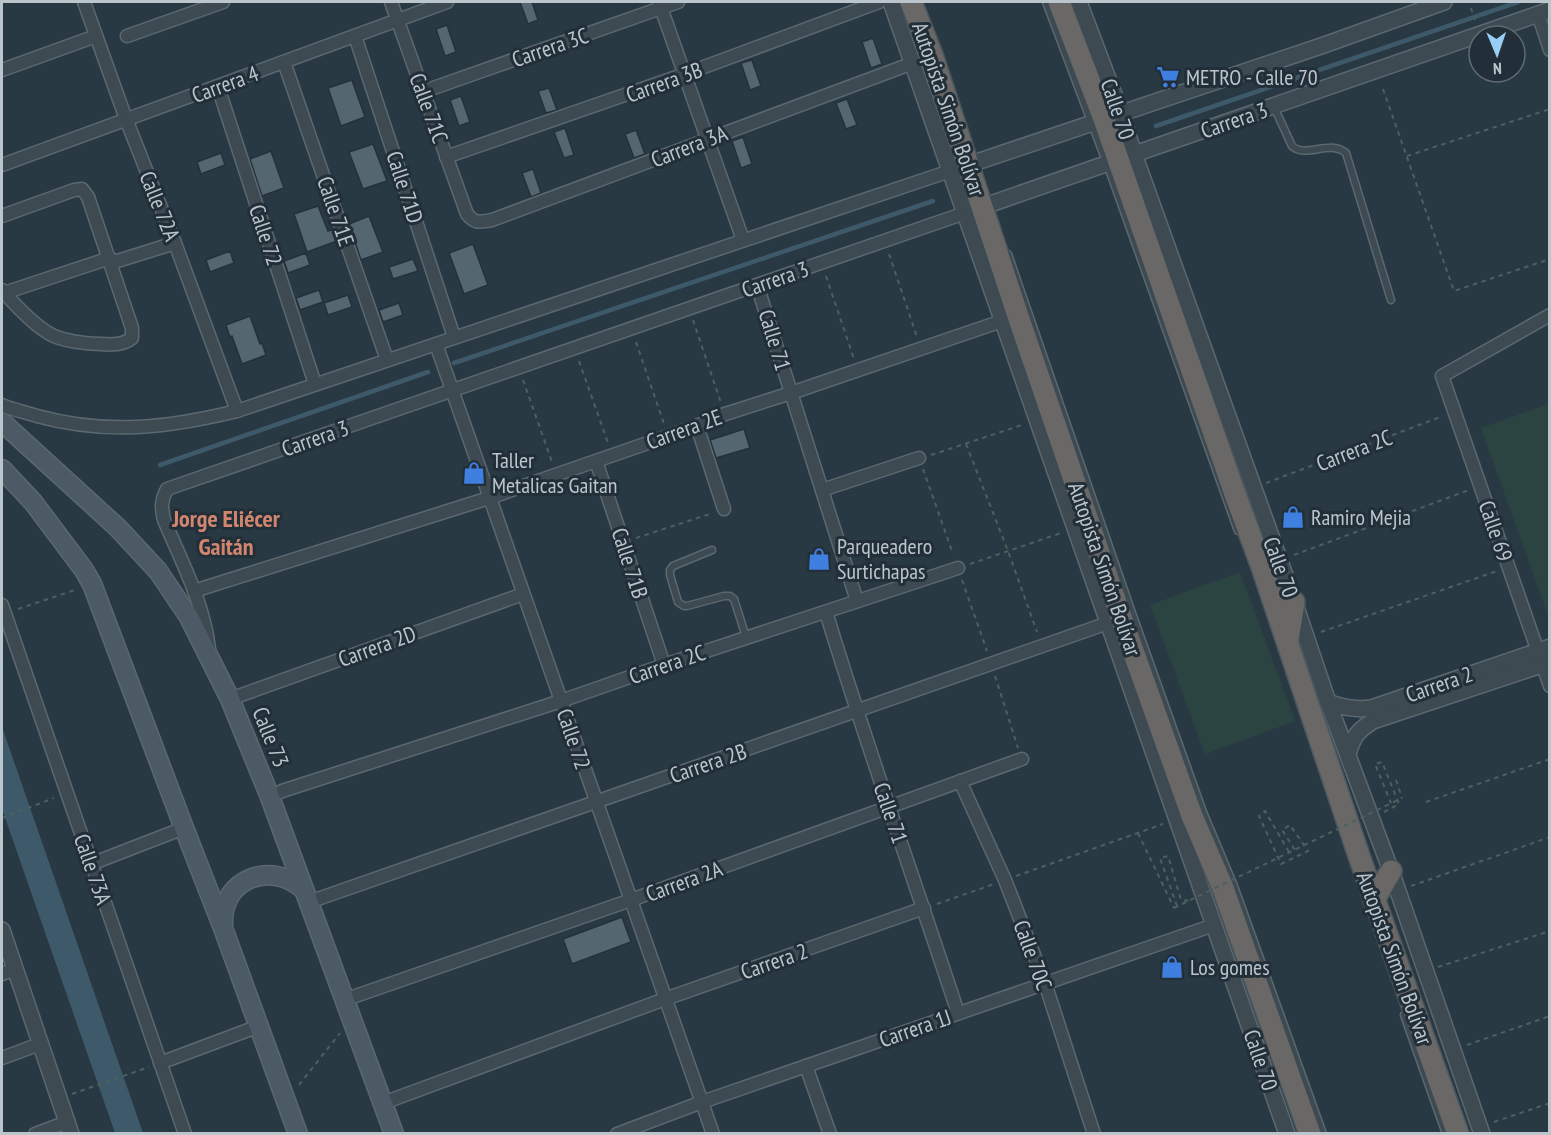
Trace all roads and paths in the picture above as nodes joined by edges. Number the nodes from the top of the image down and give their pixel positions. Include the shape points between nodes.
1 (84, 2) edge
2 (223, 2) edge
3 (391, 2) edge
4 (447, 2) edge
5 (678, 2) edge
6 (879, 2) edge
7 (891, 2) edge
8 (911, 2) edge
9 (919, 2) edge
10 (1046, 2) edge
11 (1059, 2) edge
12 (1079, 2) edge
13 (1444, 2) edge
14 (660, 5) edge
15 (1471, 8) dead end
16 (1544, 12) edge
17 (397, 20) junction
18 (1475, 24) edge
19 (96, 36) junction
20 (127, 36) dead end
21 (355, 36) junction
22 (1550, 50) edge
23 (284, 62) junction
24 (912, 63) junction
25 (2, 70) edge
26 (685, 75) junction
27 (218, 87) junction
28 (1383, 89) dead end
29 (422, 92) junction
30 (1273, 106) junction
31 (1550, 109) edge
32 (126, 119) junction
33 (1105, 119) junction
34 (964, 130) dead end
35 (708, 138) junction
36 (1407, 156) junction
37 (447, 157) junction
38 (1119, 159) junction
39 (969, 164) junction
40 (2, 165) edge
41 (984, 206) junction
42 (467, 214) joint
43 (2, 216) edge
44 (743, 240) junction
45 (884, 241) junction
46 (175, 243) junction
47 (1006, 247) dead end
48 (1550, 259) edge
49 (110, 261) junction
50 (821, 262) junction
51 (757, 285) junction
52 (3, 291) edge
53 (1391, 300) dead end
54 (688, 309) junction
55 (1550, 315) edge
56 (1002, 321) junction
57 (631, 328) junction
58 (454, 338) junction
59 (435, 344) junction
60 (575, 348) junction
61 (921, 348) junction
62 (387, 360) junction
63 (519, 367) junction
64 (858, 370) junction
65 (315, 384) junction
66 (452, 390) junction
67 (791, 393) junction
68 (2, 405) edge
69 (237, 411) junction
70 (1454, 412) junction
71 (725, 414) junction
72 (2, 422) edge
73 (1025, 424) dead end
74 (696, 426) junction
75 (668, 435) junction
76 (966, 443) junction
77 (612, 454) junction
78 (919, 458) junction
79 (596, 461) junction
80 (2, 469) edge
81 (556, 473) junction
82 (1480, 486) junction
83 (1253, 488) junction
84 (822, 490) junction
85 (489, 498) junction
86 (724, 509) joint
87 (1064, 532) dead end
88 (1241, 539) dead end
89 (623, 542) junction
90 (712, 550) dead end
91 (1008, 551) junction
92 (1270, 564) junction
93 (1508, 567) junction
94 (958, 568) junction
95 (92, 584) junction
96 (194, 591) junction
97 (524, 594) junction
98 (857, 601) junction
99 (3, 609) edge
100 (826, 612) junction
101 (1108, 623) junction
102 (746, 637) junction
103 (1297, 640) junction
104 (1042, 646) junction
105 (1545, 656) edge
106 (210, 657) junction
107 (992, 664) junction
108 (664, 665) junction
109 (1550, 686) edge
110 (230, 699) junction
111 (561, 701) junction
112 (1328, 702) junction
113 (856, 711) junction
114 (1348, 754) junction
115 (1022, 759) joint
116 (1550, 759) edge
117 (1396, 780) dead end
118 (960, 781) junction
119 (68, 793) junction
120 (270, 797) junction
121 (596, 802) junction
122 (1426, 802) dead end
123 (1391, 803) junction
124 (1399, 804) dead end
125 (889, 807) junction
126 (2, 818) edge
127 (1171, 821) junction
128 (184, 828) junction
129 (1138, 833) junction
130 (1550, 837) edge
131 (1295, 850) junction
132 (1289, 852) junction
133 (1359, 856) junction
134 (91, 864) junction
135 (1392, 875) junction
136 (1005, 880) junction
137 (1223, 888) junction
138 (306, 896) junction
139 (631, 900) junction
140 (1181, 900) dead end
141 (1374, 900) junction
142 (1177, 906) junction
143 (924, 908) junction
144 (1214, 925) junction
145 (223, 928) junction
146 (2, 930) edge
147 (1550, 931) edge
148 (8, 971) edge
149 (1425, 971) junction
150 (1045, 983) junction
151 (665, 999) junction
152 (344, 1000) junction
153 (1401, 1004) dead end
154 (958, 1013) junction
155 (1550, 1016) edge
156 (259, 1026) junction
157 (343, 1030) dead end
158 (40, 1044) junction
159 (1452, 1049) junction
160 (2, 1058) edge
161 (160, 1063) junction
162 (806, 1066) junction
163 (134, 1072) dead end
164 (79, 1092) dead end
165 (293, 1092) dead end
166 (702, 1102) junction
167 (383, 1103) junction
168 (1550, 1103) edge
169 (69, 1128) edge
170 (1481, 1130) edge
171 (35, 1134) edge
172 (185, 1134) edge
173 (298, 1134) edge
174 (394, 1134) edge
175 (617, 1134) edge
176 (713, 1134) edge
177 (830, 1134) edge
178 (1094, 1134) edge
179 (1287, 1134) edge
180 (1310, 1134) edge
181 (1323, 1134) edge
182 (1446, 1134) edge
183 (1458, 1134) edge

1 - 19 street, Calle 72A
2 - 20 street
3 - 17 street, Calle 71C
4 - 17 street, Carrera 4
5 - 14 street, Carrera 3C
6 - 26 street, Carrera 3B
7 - 24 street
8 - 39 highway, Autopista Simón Bolívar
9 - 34 lane
10 - 33 lane
11 - 33 highway, Autopista Simón Bolívar
12 - 33 street, Calle 70
13 - 33 street, Carrera 3
14 - 26 street
14 - 29 street, Carrera 3C
15 - 18 path
16 - 22 street
16 - 30 street, Carrera 3
17 - 21 street, Carrera 4
17 - 29 street, Calle 71C
19 - 25 street
19 - 32 street, Calle 72A
21 - 23 street, Carrera 4
21 - 58 street, Calle 71D
23 - 27 street, Carrera 4
23 - 62 street, Calle 71E
24 - 35 street, Carrera 3A
24 - 39 street
26 - 35 street
26 - 37 street, Carrera 3B
27 - 32 street, Carrera 4
27 - 65 street, Calle 72
28 - 36 path
29 - 37 street, Calle 71C
30 - 38 street, Carrera 3
30 - 53 lane via 1295,149 1331,147 1346,153
31 - 36 path
32 - 40 street, Carrera 4
32 - 46 street, Calle 72A
33 - 38 highway, Autopista Simón Bolívar
33 - 39 street, Carrera 3
35 - 42 street, Carrera 3A via 492,220 480,222
35 - 44 street
36 - 48 path via 1454,291
37 - 42 street, Calle 71C
38 - 41 street, Carrera 3
38 - 83 street, Calle 70
38 - 88 lane via 1221,487
38 - 92 highway, Autopista Simón Bolívar via 1234,494
39 - 41 highway, Autopista Simón Bolívar
39 - 44 street, Carrera 3
41 - 45 street, Carrera 3
41 - 56 street, Calle 70
41 - 137 highway, Autopista Simón Bolívar via 1129,639 1192,816
43 - 49 street via 82,189
44 - 58 street, Carrera 3
45 - 50 street, Carrera 3
45 - 61 path
46 - 49 street
46 - 69 street, Calle 72A
47 - 181 lane via 1203,812 1234,886
49 - 52 street
49 - 52 street via 132,328 128,342 85,344 51,335 19,310
50 - 51 street, Carrera 3
50 - 64 path
51 - 54 street, Carrera 3
51 - 67 street, Calle 71
54 - 57 street, Carrera 3
54 - 71 path
55 - 70 street, Calle 69 via 1442,376
56 - 61 street, Carrera 2E
56 - 101 street, Calle 70
57 - 60 street, Carrera 3
57 - 75 path
58 - 59 street, Carrera 3
59 - 62 street, Carrera 3
59 - 66 street, Calle 72
60 - 63 street, Carrera 3
60 - 77 path
61 - 64 street, Carrera 2E
62 - 65 street, Carrera 3
63 - 66 street, Carrera 3
63 - 81 path
64 - 67 street, Carrera 2E
65 - 69 street, Carrera 3
66 - 85 street, Calle 72
66 - 96 street, Carrera 3 via 167,489 163,497 164,520
67 - 71 street, Carrera 2E
67 - 84 street, Calle 71
68 - 69 street, Carrera 3 via 58,422 130,428
70 - 82 street, Calle 69
70 - 83 path, Carrera 2C
71 - 74 street, Carrera 2E
72 - 106 main road, Calle 73 via 118,528 158,571
73 - 76 path
74 - 75 street, Carrera 2E
74 - 86 street
75 - 77 street, Carrera 2E
76 - 78 path
76 - 91 path
77 - 79 street, Carrera 2E
78 - 84 street
78 - 94 path
79 - 81 street, Carrera 2E
79 - 89 street, Calle 71B
80 - 95 main road via 33,502
81 - 85 street, Carrera 2E
82 - 92 path
82 - 93 street, Calle 69
83 - 92 street, Calle 70
84 - 98 street, Calle 71
85 - 96 street, Carrera 2E
85 - 97 street, Calle 72
86 - 89 path
87 - 91 path
89 - 108 street, Calle 71B
90 - 102 lane via 670,570 678,602 687,606 730,596
91 - 94 path
91 - 104 path
92 - 103 highway, Autopista Simón Bolívar
92 - 103 highway via 1292,597
93 - 103 path
93 - 105 street, Calle 69
94 - 98 street, Carrera 2C
94 - 107 path
95 - 99 path
95 - 128 main road
96 - 106 street, Carrera 3
97 - 110 street, Carrera 2D
97 - 111 street, Calle 72
98 - 100 street, Carrera 2C
99 - 119 street, Calle 73A
100 - 102 street, Carrera 2C
100 - 113 street, Calle 71
101 - 104 street, Carrera 2B
101 - 127 street, Calle 70
102 - 108 street, Carrera 2C
103 - 112 street
103 - 133 highway, Autopista Simón Bolívar
104 - 107 street, Carrera 2B
105 - 109 street, Calle 69
105 - 112 street, Carrera 2 via 1371,708 1356,710
105 - 114 street, Carrera 2 via 1373,721 1352,739
106 - 110 main road, Calle 73
107 - 113 street, Carrera 2B
107 - 115 path
108 - 111 street, Carrera 2C
110 - 120 main road, Calle 73
111 - 120 street, Carrera 2C
111 - 121 street, Calle 72
112 - 114 street
113 - 121 street, Carrera 2B
113 - 125 street, Calle 71
114 - 135 street
115 - 118 street, Carrera 2A
116 - 122 path
117 - 123 path, bridge via 1402,798
118 - 125 street, Carrera 2A
118 - 136 street, Calle 70C
119 - 126 path
119 - 134 street, Calle 73A
120 - 138 main road, Calle 73
121 - 138 street, Carrera 2B
121 - 139 street, Calle 72
123 - 124 path via 1375,764 1382,762
123 - 131 path, bridge
125 - 139 street, Carrera 2A
125 - 143 street, Calle 71
127 - 129 path
127 - 137 highway
127 - 144 street, Calle 70
128 - 134 street
128 - 145 main road
129 - 136 path
129 - 142 path via 1174,908
130 - 135 path
131 - 132 path, bridge
131 - 132 path via 1282,830 1290,825 1308,851 1281,864 1259,816 1265,811
132 - 142 path, bridge
133 - 135 highway
133 - 141 highway, Autopista Simón Bolívar
134 - 161 street, Calle 73A
135 - 141 highway
135 - 149 street
136 - 143 path
136 - 150 street, Calle 70C
137 - 180 highway, Autopista Simón Bolívar
138 - 145 main road via 292,881 278,875 249,879 227,900
138 - 152 main road, Calle 73
139 - 151 street, Calle 72
139 - 152 street, Carrera 2A
140 - 142 path via 1168,856 1161,858
141 - 183 highway, Autopista Simón Bolívar
143 - 151 street, Carrera 2
143 - 154 street, Calle 71
144 - 150 street, Carrera 1J
144 - 179 street, Calle 70
145 - 156 main road
146 - 148 street
147 - 149 path
148 - 158 street
149 - 159 street
150 - 154 street, Carrera 1J
150 - 178 street, Calle 70C
151 - 166 street, Calle 72
151 - 167 street, Carrera 2
152 - 167 main road, Calle 73
153 - 182 lane
154 - 162 street, Carrera 1J
155 - 159 path
156 - 161 street
156 - 173 main road
157 - 165 path
158 - 160 street
158 - 169 street
159 - 170 street
161 - 172 street, Calle 73A
162 - 166 street, Carrera 1J
162 - 177 street
163 - 164 path
166 - 175 street, Carrera 1J
166 - 176 street, Calle 72
167 - 174 main road, Calle 73
168 - 170 path
169 - 171 street

